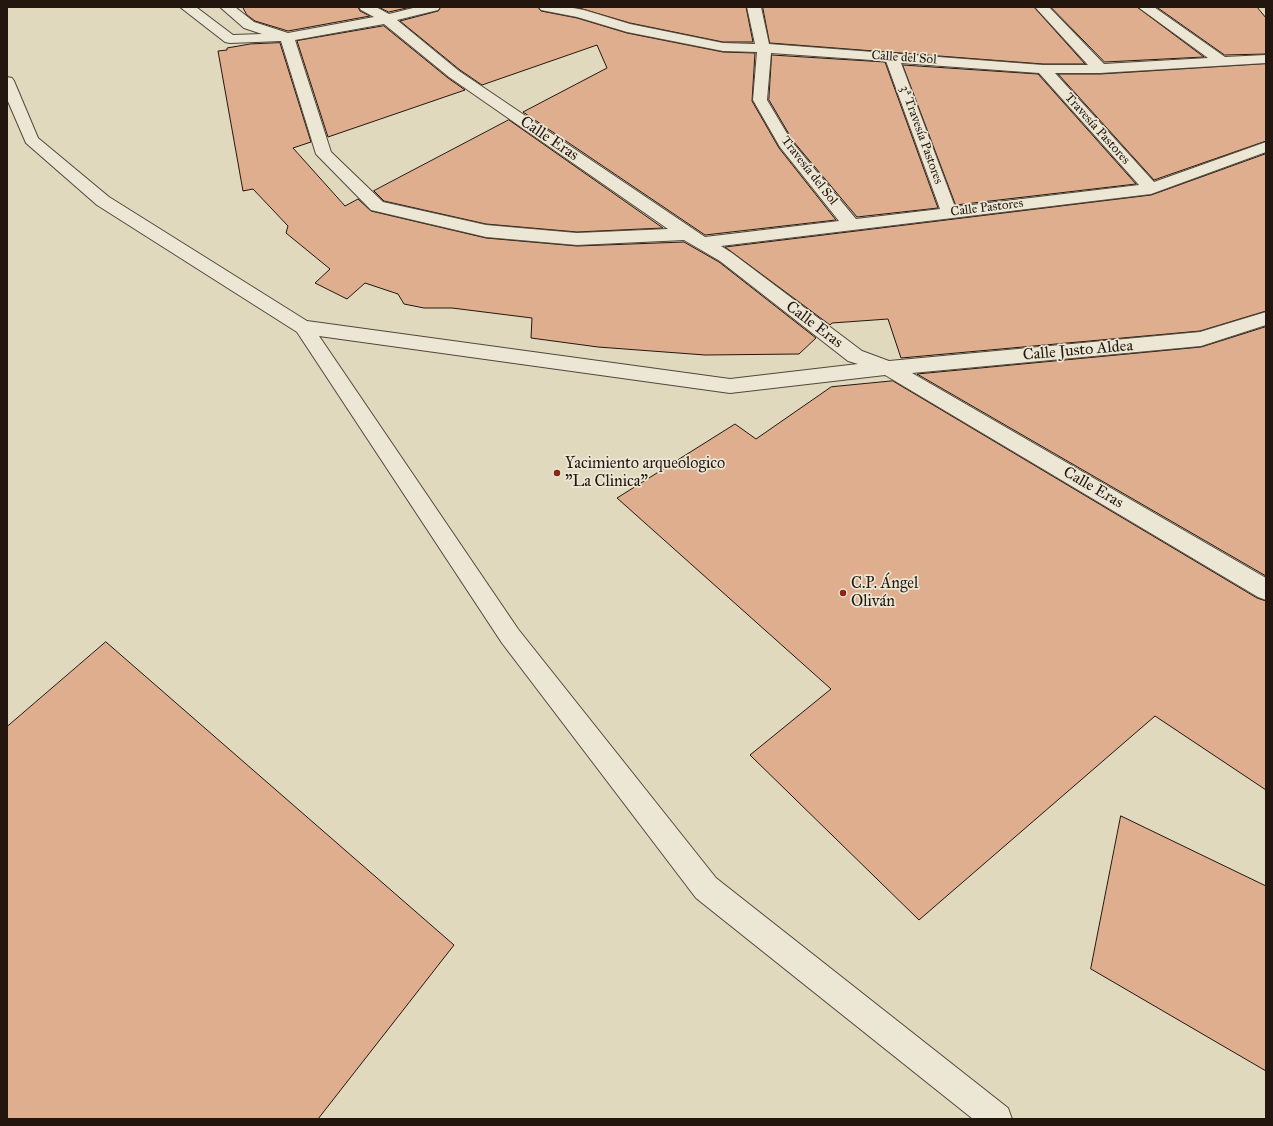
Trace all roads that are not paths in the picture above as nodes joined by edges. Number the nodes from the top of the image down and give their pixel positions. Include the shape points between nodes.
1 (187, 7) edge
2 (227, 7) edge
3 (366, 7) edge
4 (432, 7) edge
5 (443, 7) edge
6 (546, 7) edge
7 (754, 7) edge
8 (1042, 7) edge
9 (1145, 7) edge
10 (387, 20) junction
11 (287, 36) junction
12 (762, 48) junction
13 (892, 58) junction
14 (1266, 59) edge
15 (1223, 62) junction
16 (1043, 69) junction
17 (1100, 69) junction
18 (7, 81) edge
19 (1266, 147) edge
20 (1151, 189) junction
21 (949, 212) junction
22 (851, 224) junction
23 (694, 239) junction
24 (1266, 318) edge
25 (303, 327) junction
26 (888, 368) junction
27 (1266, 590) edge
28 (997, 1119) edge

1 - 11 street via 230,39
2 - 11 street via 249,25
3 - 10 street, Calle Eras
4 - 5 street
4 - 10 street
6 - 12 street, Calle del Sol via 579,13 627,28 716,45
7 - 12 street, Travesía del Sol
8 - 17 street
9 - 15 street
10 - 11 street
10 - 23 street, Calle Eras via 454,74
11 - 23 street, Calle Pastores via 324,154 377,206 494,232 577,239
12 - 13 street, Calle del Sol
12 - 22 street, Travesía del Sol via 764,52 760,100 785,144
13 - 16 street, Calle del Sol
13 - 21 street, 3ª Travesía Pastores
14 - 15 street, Calle del Sol
15 - 17 street, Calle del Sol
16 - 17 street, Calle del Sol
16 - 20 street, Travesía Pastores
18 - 25 street via 31,140 103,201
19 - 20 street, Calle Pastores
20 - 21 street, Calle Pastores
21 - 22 street, Calle Pastores
22 - 23 street, Calle Pastores
23 - 26 street, Calle Eras via 726,257 855,356
24 - 26 street, Calle Justo Aldea via 1201,339
25 - 26 street, Calle Justo Aldea via 730,386
25 - 28 street via 510,636 706,888
26 - 27 street, Calle Eras

